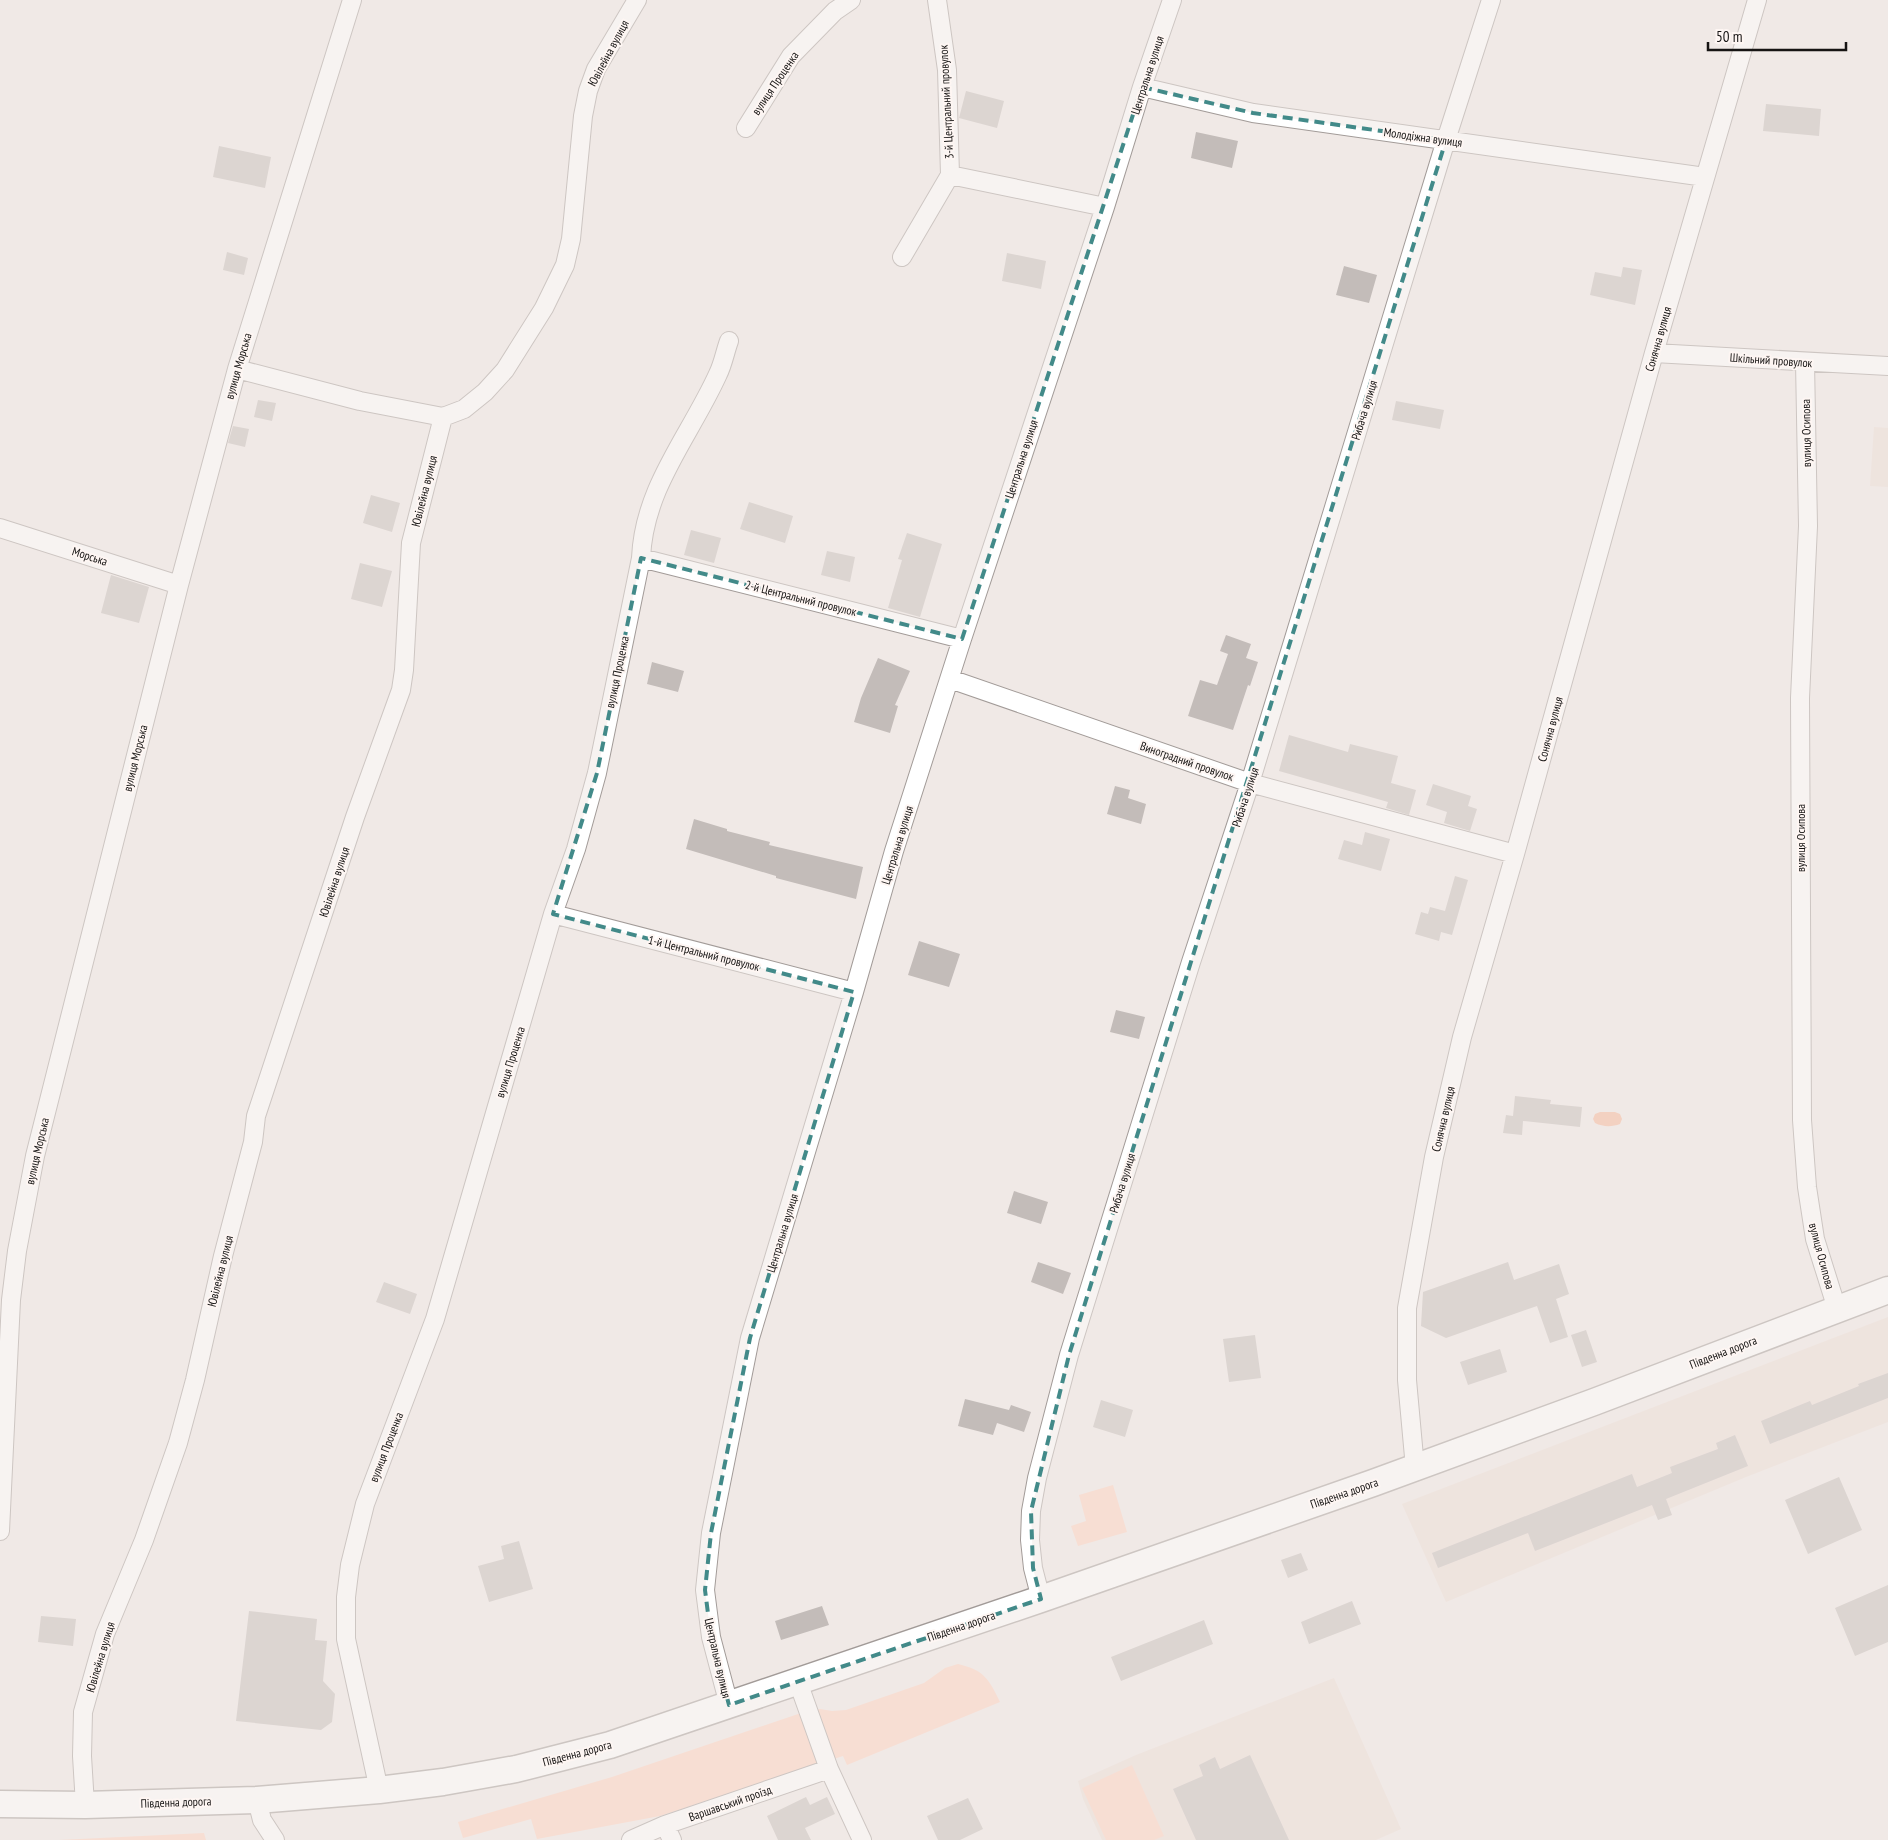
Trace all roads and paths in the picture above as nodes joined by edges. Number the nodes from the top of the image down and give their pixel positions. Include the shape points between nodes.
1 (352, 0) edge
2 (637, 0) edge
3 (851, 0) edge
4 (937, 0) edge
5 (1172, 0) edge
6 (1491, 0) edge
7 (1757, 0) edge
8 (1142, 87) junction
9 (746, 128) dead end
10 (1446, 140) junction
11 (950, 175) junction
12 (1705, 177) junction
13 (1105, 208) junction
14 (902, 257) dead end
15 (729, 341) dead end
16 (1654, 352) junction
17 (1805, 362) junction
18 (1888, 366) edge
19 (237, 369) junction
20 (443, 417) junction
21 (0, 528) edge
22 (641, 558) junction
23 (179, 585) junction
24 (962, 639) junction
25 (950, 679) junction
26 (1250, 782) junction
27 (1516, 854) junction
28 (554, 914) junction
29 (854, 992) junction
30 (1888, 1290) edge
31 (1837, 1309) junction
32 (1415, 1468) junction
33 (0, 1531) edge
34 (1041, 1599) junction
35 (798, 1682) junction
36 (729, 1705) junction
37 (829, 1768) junction
38 (379, 1790) junction
39 (257, 1800) junction
40 (0, 1804) edge
41 (85, 1805) junction
42 (669, 1832) edge
43 (275, 1840) edge
44 (631, 1840) edge
45 (862, 1840) edge

1 - 19 street, вулиця Морська
2 - 20 street, Ювілейна вулиця via 596,70 588,91 566,265 544,308 505,370 464,409
3 - 9 street, вулиця Проценка via 835,11 791,56
4 - 11 street, 3-й Центральний провулок via 947,70
5 - 8 street, Центральна вулиця
6 - 10 street, Рибача вулиця
7 - 12 street, Сонячна вулиця
8 - 10 street, Молодіжна вулиця via 1253,113
8 - 13 street, Центральна вулиця
10 - 12 street, Молодіжна вулиця
10 - 26 street, Рибача вулиця
11 - 13 street, 3-й Центральний провулок
11 - 14 street, 3-й Центральний провулок
12 - 16 street, Сонячна вулиця
13 - 24 street, Центральна вулиця
15 - 22 street, вулиця Проценка via 718,374 660,481 642,537
16 - 17 street, Шкільний провулок
16 - 27 street, Сонячна вулиця
17 - 18 street, Шкільний провулок
17 - 31 street, вулиця Осипова via 1808,526 1800,698 1802,1120 1815,1239
19 - 20 street via 360,401
19 - 23 street, вулиця Морська
20 - 41 street, Ювілейна вулиця via 411,543 402,690 355,817 256,1116 253,1142 178,1443 144,1540 105,1634 83,1712
21 - 23 street, Морська
22 - 24 street, 2-й Центральний провулок
22 - 28 street, вулиця Проценка via 597,774
23 - 33 street, вулиця Морська via 35,1156 12,1300
24 - 25 street, Центральна вулиця
25 - 26 street, Виноградний провулок
25 - 29 street, Центральна вулиця via 894,851
26 - 27 street, Виноградний провулок
26 - 34 street, Рибача вулиця via 1072,1346 1036,1478 1030,1511 1030,1540
27 - 32 street, Сонячна вулиця via 1460,1047 1434,1157 1407,1308 1407,1380
28 - 29 street, 1-й Центральний провулок
28 - 38 street, вулиця Проценка via 435,1319 365,1504 350,1564 346,1638
29 - 36 street, Центральна вулиця via 750,1338 711,1532 705,1590 711,1637
30 - 31 highway, Південна дорога
31 - 32 highway, Південна дорога
32 - 34 highway, Південна дорога
34 - 35 highway, Південна дорога
35 - 36 highway, Південна дорога
35 - 37 street
36 - 38 highway, Південна дорога via 610,1745 516,1769
37 - 42 street, Варшавський проїзд
37 - 45 street
38 - 39 highway, Південна дорога
39 - 41 highway, Південна дорога
39 - 43 street via 262,1820
40 - 41 highway, Південна дорога
42 - 44 street, Варшавський проїзд

